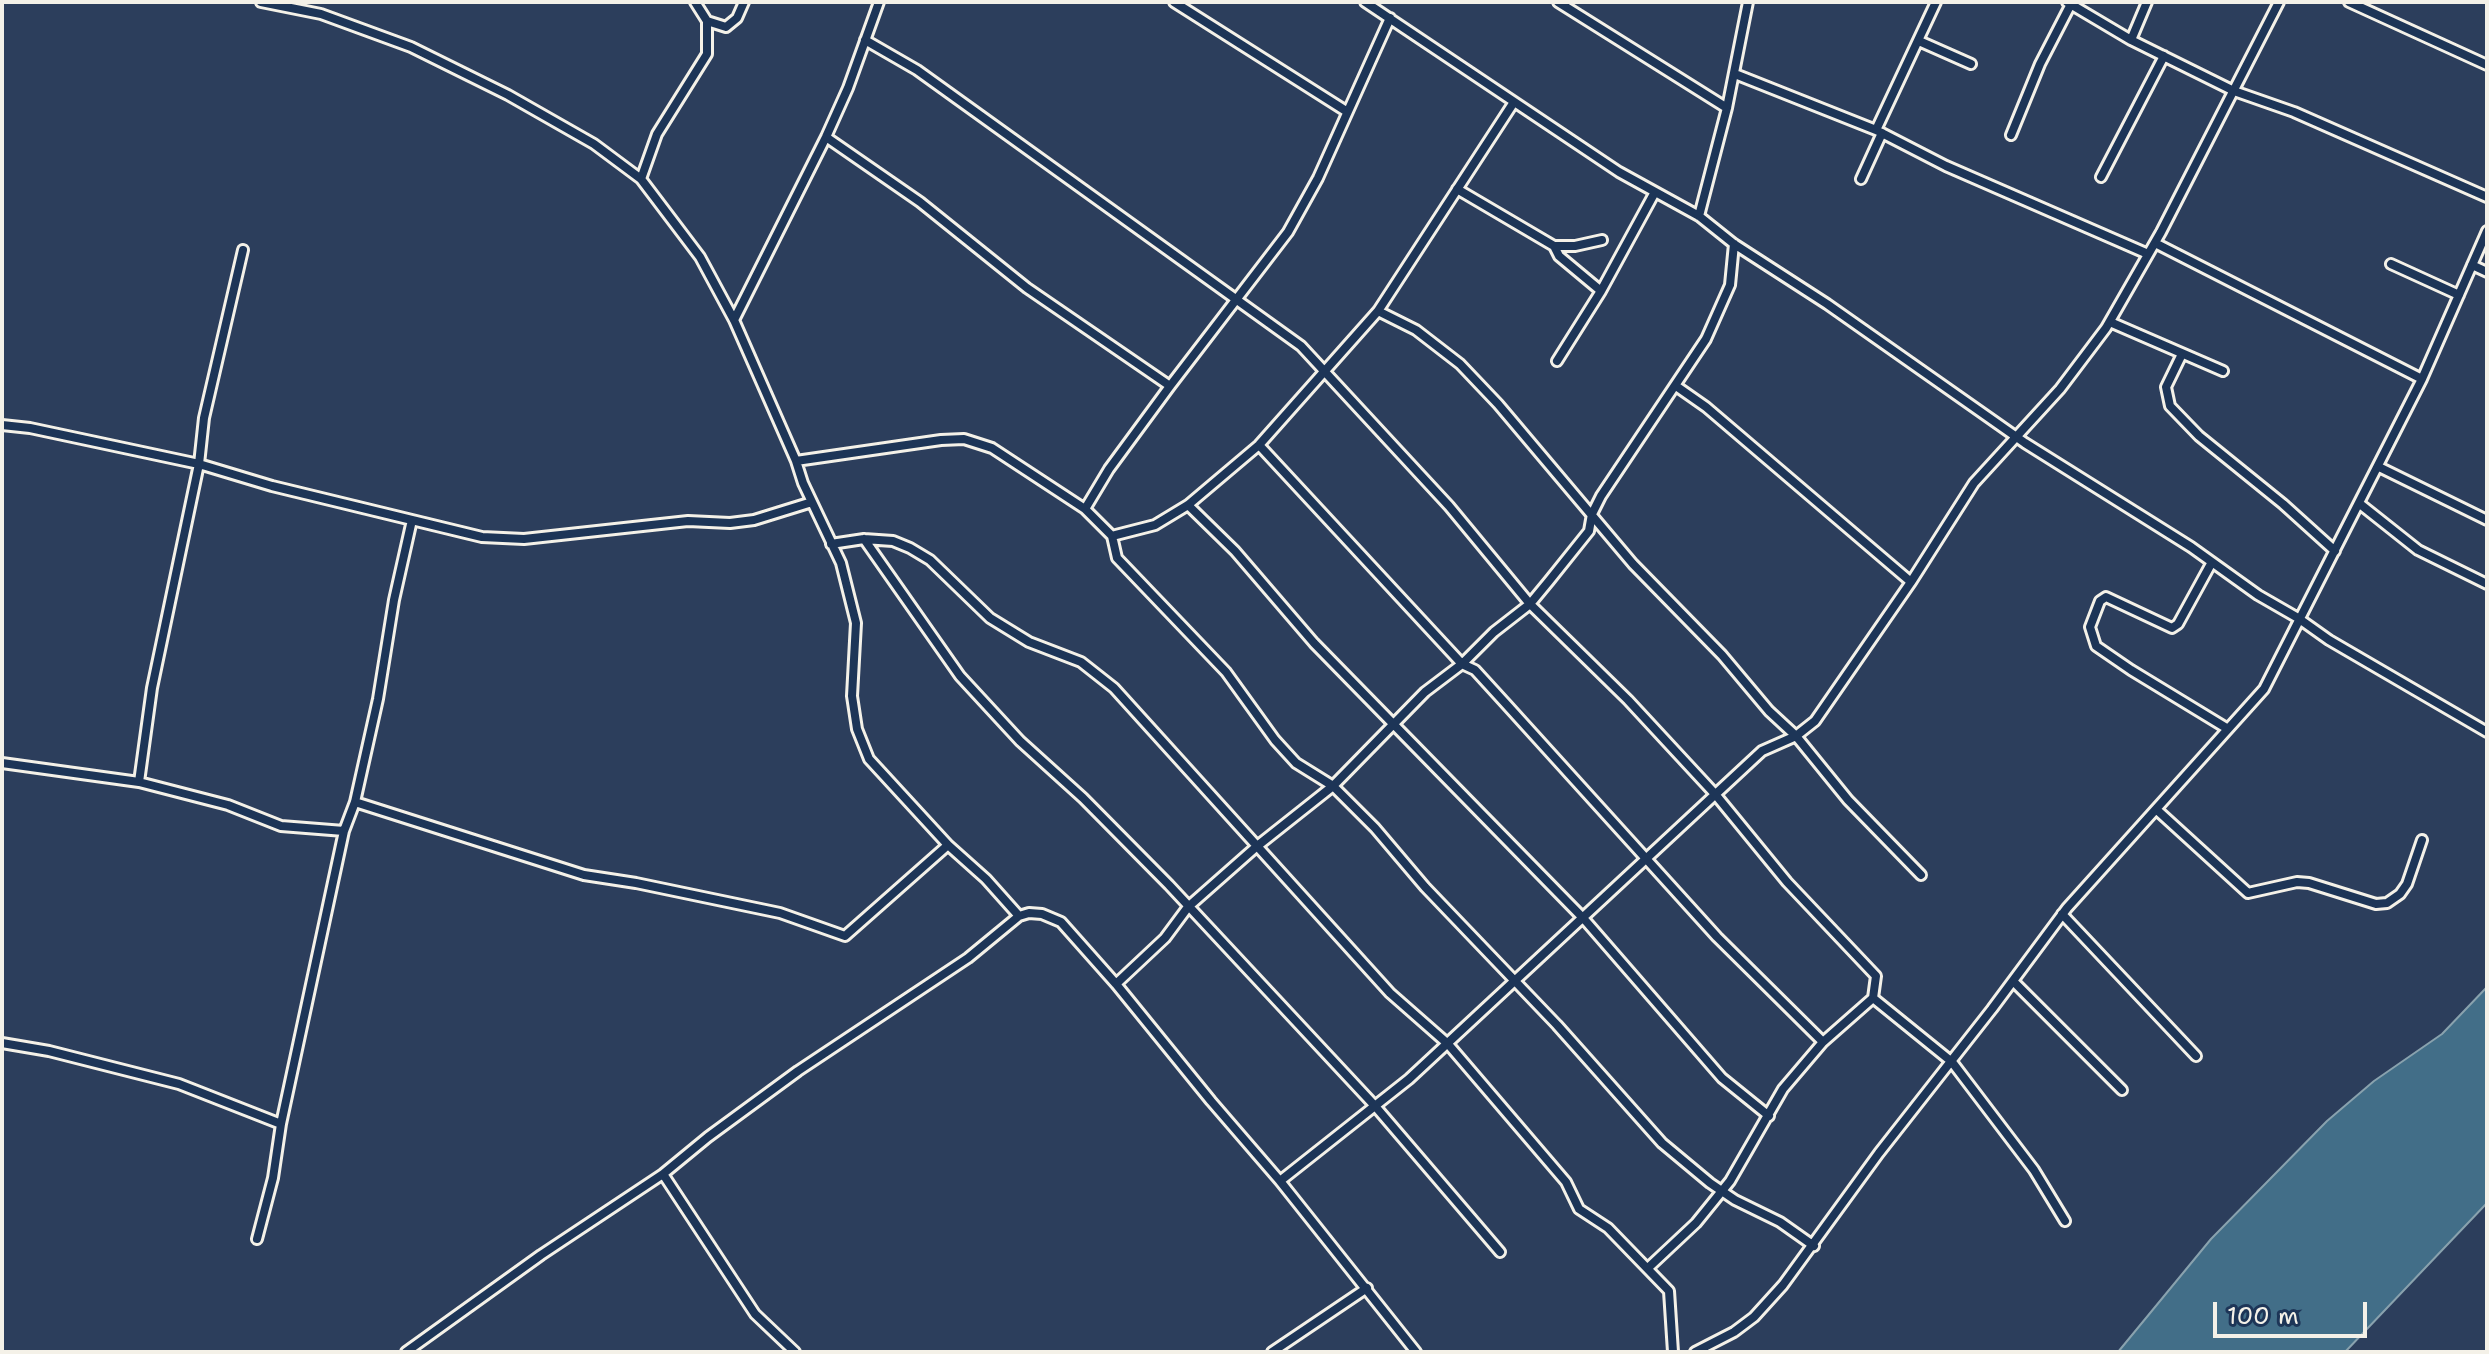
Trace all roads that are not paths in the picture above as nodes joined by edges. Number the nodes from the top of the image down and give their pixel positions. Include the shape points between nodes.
1 (261, 2) edge
2 (695, 2) edge
3 (744, 2) edge
4 (879, 2) edge
5 (1174, 2) edge
6 (1365, 2) edge
7 (1558, 2) edge
8 (1748, 2) edge
9 (1936, 2) edge
10 (2147, 2) edge
11 (2279, 2) edge
12 (2349, 2) edge
13 (2069, 3) edge
14 (1390, 18) junction
15 (707, 21) junction
16 (865, 40) junction
17 (2131, 40) junction
18 (1919, 41) junction
19 (2164, 56) junction
20 (1971, 64) dead end
21 (2487, 65) edge
22 (1735, 74) junction
23 (2234, 91) junction
24 (1514, 102) junction
25 (1727, 108) junction
26 (1346, 111) junction
27 (1879, 131) junction
28 (2011, 135) dead end
29 (826, 137) junction
30 (2101, 177) dead end
31 (641, 179) junction
32 (1861, 179) dead end
33 (1457, 189) junction
34 (1655, 192) junction
35 (2487, 197) edge
36 (1699, 216) junction
37 (2487, 231) edge
38 (1602, 240) dead end
39 (2155, 243) junction
40 (1734, 244) junction
41 (1554, 246) junction
42 (243, 250) dead end
43 (2148, 254) junction
44 (2391, 264) dead end
45 (2472, 265) junction
46 (2487, 272) edge
47 (1601, 291) junction
48 (2459, 295) junction
49 (1237, 298) junction
50 (1378, 311) junction
51 (734, 320) junction
52 (2110, 322) junction
53 (2182, 354) junction
54 (1557, 361) dead end
55 (1326, 371) junction
56 (2223, 371) dead end
57 (2422, 379) junction
58 (1170, 386) junction
59 (1676, 386) junction
60 (2, 425) edge
61 (2017, 437) junction
62 (1259, 445) junction
63 (796, 461) junction
64 (199, 464) junction
65 (2379, 467) junction
66 (812, 502) junction
67 (2360, 504) junction
68 (1188, 505) junction
69 (1085, 509) junction
70 (1592, 514) junction
71 (412, 520) junction
72 (2487, 520) edge
73 (1112, 536) junction
74 (864, 539) junction
75 (831, 544) junction
76 (2335, 551) junction
77 (2212, 562) junction
78 (1911, 582) junction
79 (2487, 584) edge
80 (1530, 604) junction
81 (2298, 618) junction
82 (1462, 664) junction
83 (1394, 722) junction
84 (2228, 729) junction
85 (2487, 732) edge
86 (1796, 736) junction
87 (2, 763) edge
88 (139, 782) junction
89 (1333, 786) junction
90 (1715, 794) junction
91 (355, 802) junction
92 (2157, 810) junction
93 (344, 831) junction
94 (2422, 840) dead end
95 (948, 845) junction
96 (1256, 847) junction
97 (1647, 857) junction
98 (1921, 875) dead end
99 (1188, 907) junction
100 (2062, 914) junction
101 (1019, 916) junction
102 (1584, 919) junction
103 (2013, 981) junction
104 (1514, 982) junction
105 (1116, 984) junction
106 (1873, 998) junction
107 (1823, 1042) junction
108 (2, 1043) edge
109 (1448, 1044) junction
110 (2196, 1056) dead end
111 (1952, 1062) junction
112 (2122, 1090) dead end
113 (1375, 1106) junction
114 (1769, 1116) junction
115 (281, 1124) junction
116 (663, 1174) junction
117 (1280, 1181) junction
118 (1722, 1191) junction
119 (2065, 1221) dead end
120 (257, 1239) dead end
121 (1814, 1246) junction
122 (1500, 1252) dead end
123 (1648, 1268) junction
124 (1367, 1288) junction
125 (406, 1352) edge
126 (795, 1352) edge
127 (1272, 1352) edge
128 (1416, 1352) edge
129 (1673, 1352) edge
130 (1695, 1352) edge

1 - 31 street via 321,14 411,47 594,144
2 - 15 street
3 - 15 street via 726,27
4 - 16 street
5 - 26 street
6 - 14 street
7 - 25 street
8 - 22 street
9 - 18 street
10 - 17 street
11 - 23 street
12 - 21 street
13 - 17 street
13 - 28 street
14 - 24 street
14 - 26 street
15 - 31 street via 707,54 657,134
16 - 29 street
16 - 49 street via 917,70
17 - 19 street
18 - 20 street
18 - 27 street
19 - 23 street
19 - 30 street
22 - 25 street
22 - 27 street
23 - 35 street
23 - 39 street
24 - 33 street
24 - 34 street
25 - 36 street
26 - 49 street via 1288,232
27 - 32 street
27 - 43 street
29 - 51 street
29 - 58 street via 920,202 1027,288
31 - 51 street via 700,257
33 - 41 street
33 - 50 street
34 - 36 street
34 - 47 street
36 - 40 street
37 - 45 street
38 - 41 street
39 - 43 street
39 - 57 street
40 - 59 street via 1730,285 1706,339
40 - 61 street
41 - 47 street
42 - 64 street via 204,418
43 - 52 street
44 - 48 street
45 - 46 street
45 - 48 street
47 - 54 street
48 - 57 street
49 - 55 street
49 - 58 street
50 - 55 street
50 - 70 street via 1416,330 1460,364
51 - 63 street
52 - 53 street
52 - 61 street
53 - 56 street
53 - 76 street via 2166,387 2170,406
55 - 62 street
55 - 80 street
57 - 65 street
58 - 69 street
59 - 70 street
59 - 78 street
60 - 64 street
61 - 77 street
61 - 78 street via 1974,483
62 - 68 street
62 - 82 street
63 - 66 street
63 - 69 street via 964,439 992,448
64 - 71 street
64 - 88 street via 152,688
65 - 67 street
65 - 72 street
66 - 71 street via 754,520 688,521 524,539 482,537
66 - 75 street
67 - 76 street
67 - 79 street via 2418,550
68 - 73 street via 1155,525
68 - 83 street
69 - 73 street
70 - 80 street via 1589,531
70 - 86 street
71 - 91 street
73 - 89 street via 1117,558 1226,672 1275,740 1296,763
74 - 75 street
74 - 96 street via 910,548 930,560 990,618 1029,642 1081,662 1114,688
74 - 99 street via 960,676
75 - 95 street via 856,623 852,696 863,744 877,770
76 - 81 street
77 - 81 street
77 - 84 street via 2172,628 2106,597 2090,627 2096,646
78 - 86 street via 1826,707
80 - 82 street
80 - 90 street
81 - 84 street via 2274,675
81 - 85 street
82 - 83 street
82 - 97 street via 1475,670
83 - 89 street
83 - 102 street
84 - 92 street
86 - 90 street via 1762,751
86 - 98 street via 1848,800
87 - 88 street
88 - 93 street via 228,805 281,826
89 - 96 street
89 - 104 street
90 - 97 street
90 - 106 street via 1787,882 1876,976
91 - 93 street
91 - 95 street via 584,875 780,913 845,936
92 - 94 street via 2248,893 2297,882 2387,903 2407,884
92 - 100 street
93 - 115 street
95 - 101 street
96 - 99 street
96 - 109 street via 1390,993
97 - 102 street
97 - 107 street via 1717,937
99 - 105 street via 1165,938
99 - 113 street
100 - 103 street
100 - 110 street
101 - 105 street via 1042,914 1061,922
101 - 116 street via 968,958 798,1071
102 - 104 street
102 - 114 street via 1722,1078
103 - 111 street
103 - 112 street
104 - 109 street
104 - 118 street via 1662,1143
105 - 117 street
106 - 107 street
106 - 111 street
107 - 114 street via 1783,1089
108 - 115 street via 179,1084
109 - 113 street
109 - 123 street via 1566,1182 1579,1209 1608,1228
111 - 119 street via 2034,1170
111 - 121 street
113 - 117 street
113 - 122 street
114 - 118 street
115 - 120 street
116 - 125 street
116 - 126 street via 755,1314
117 - 124 street
118 - 121 street
118 - 123 street
121 - 130 street via 1754,1317
123 - 129 street via 1670,1294
124 - 127 street
124 - 128 street

